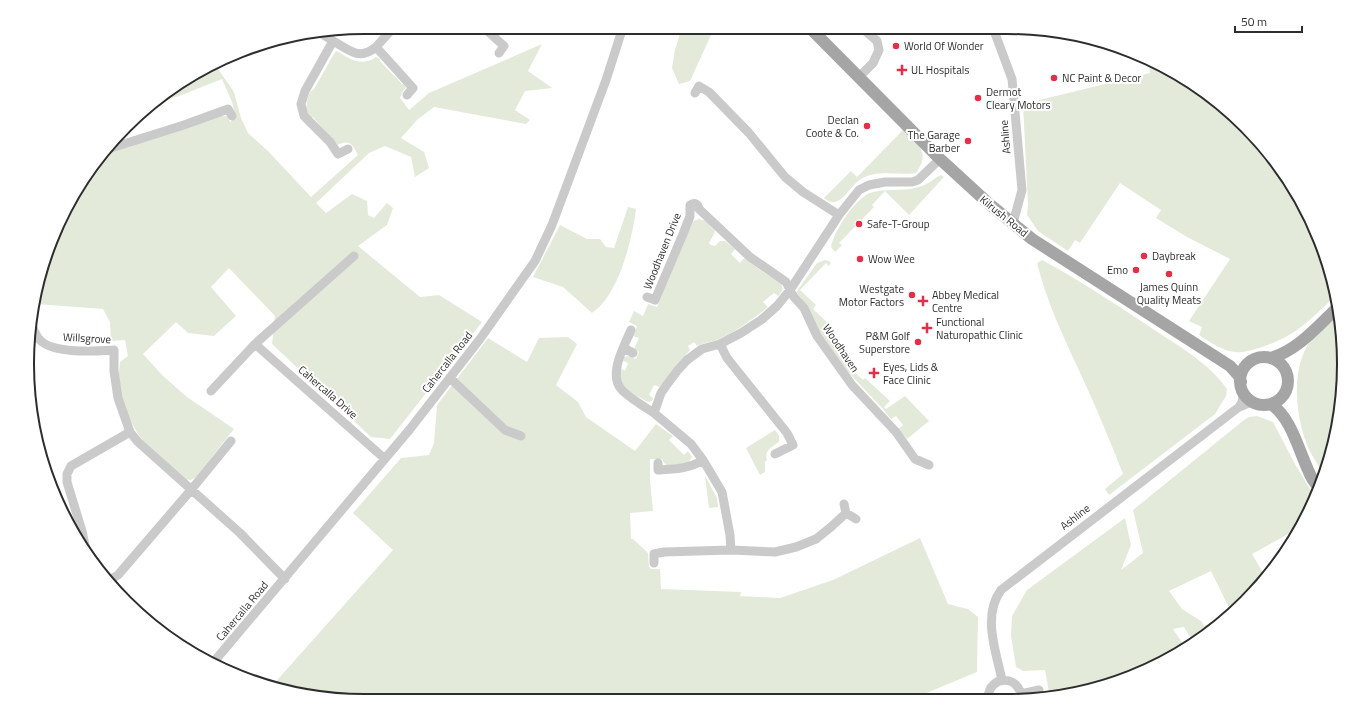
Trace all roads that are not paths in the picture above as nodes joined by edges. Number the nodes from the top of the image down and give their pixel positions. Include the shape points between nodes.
1 (388, 34) edge
2 (491, 34) edge
3 (621, 34) edge
4 (815, 34) edge
5 (869, 34) edge
6 (995, 34) edge
7 (326, 37) edge
8 (333, 41) junction
9 (376, 47) junction
10 (499, 54) dead end
11 (859, 77) junction
12 (695, 93) dead end
13 (407, 95) dead end
14 (232, 116) dead end
15 (115, 147) edge
16 (348, 149) dead end
17 (940, 158) junction
18 (839, 215) junction
19 (709, 219) joint
20 (1013, 223) junction
21 (354, 256) dead end
22 (790, 290) junction
23 (647, 297) dead end
24 (1333, 312) edge
25 (631, 330) dead end
26 (36, 333) edge
27 (255, 344) junction
28 (720, 344) junction
29 (1296, 346) junction
30 (624, 348) junction
31 (634, 353) dead end
32 (1271, 358) junction
33 (1249, 363) junction
34 (1230, 366) junction
35 (450, 378) junction
36 (1287, 383) junction
37 (1242, 388) junction
38 (211, 391) dead end
39 (1255, 403) junction
40 (1272, 404) junction
41 (1239, 407) junction
42 (654, 413) junction
43 (130, 432) junction
44 (1292, 433) junction
45 (521, 436) dead end
46 (231, 441) dead end
47 (774, 454) dead end
48 (385, 459) junction
49 (703, 460) junction
50 (658, 463) dead end
51 (929, 465) dead end
52 (1315, 482) edge
53 (191, 490) junction
54 (856, 518) dead end
55 (83, 537) edge
56 (730, 550) junction
57 (654, 563) dead end
58 (113, 578) edge
59 (285, 579) junction
60 (216, 659) edge
61 (1002, 680) junction
62 (1039, 690) dead end
63 (1020, 693) edge
64 (1030, 693) edge
65 (988, 694) edge

1 - 9 street
2 - 10 street via 504,46
3 - 35 street, Cahercalla Road via 552,225 535,261
4 - 11 main road, Kilrush Road
5 - 11 street via 877,41 879,50 873,63
6 - 20 street, Ashline via 1012,79 1022,190
7 - 8 street
8 - 9 street via 358,55 369,53
8 - 16 street via 305,91 301,104 304,116 330,142 338,154
9 - 13 street via 413,88
11 - 17 main road, Kilrush Road
12 - 18 street via 699,86 709,92 785,177
14 - 15 street via 228,109 184,126
17 - 18 street via 918,180 885,182 859,190
17 - 20 main road, Kilrush Road
18 - 22 street
19 - 22 street, Woodhaven via 750,257 786,282
19 - 23 street, Woodhaven Drive via 696,204 690,205 690,216 655,300
20 - 34 main road, Kilrush Road via 1032,239
21 - 27 street
22 - 28 street via 777,306 760,320
22 - 51 street, Woodhaven via 804,308 816,336 852,385 896,432 915,459
24 - 29 main road
25 - 30 street
26 - 43 street, Willsgrove via 39,341 48,346 85,352 114,350 118,398
27 - 38 street
27 - 48 street, Cahercalla Drive
28 - 42 street via 702,349 677,370 661,394
28 - 47 street via 727,358 787,433 793,446
29 - 32 main road via 1285,354
29 - 36 main road via 1289,358
30 - 31 street
30 - 42 street via 617,363 616,374 620,389
32 - 33 main road via 1263,357
32 - 36 main road via 1282,365
33 - 34 main road
33 - 37 main road via 1243,372
34 - 37 main road, Kilrush Road via 1238,376
35 - 45 street via 505,430
35 - 48 street, Cahercalla Road
36 - 40 main road via 1281,398
36 - 44 main road via 1286,399
37 - 39 main road
37 - 41 street via 1242,402
39 - 40 main road
39 - 41 street, Ashline
40 - 44 main road via 1279,409
41 - 61 street, Ashline via 1001,590 996,598 991,619
42 - 49 street via 691,444
43 - 53 street, Willsgrove
43 - 55 street via 72,466 67,474
44 - 52 main road
46 - 53 street
48 - 59 street, Cahercalla Road
49 - 50 street via 680,469 658,470
49 - 56 street via 722,492 730,534
53 - 58 street
53 - 59 street, Willsgrove via 240,533
54 - 56 street via 845,508 832,527 816,539 796,547 775,552
56 - 57 street via 664,552 654,554
59 - 60 street, Cahercalla Road
61 - 63 street via 1015,684
61 - 65 street via 992,687
62 - 64 street

